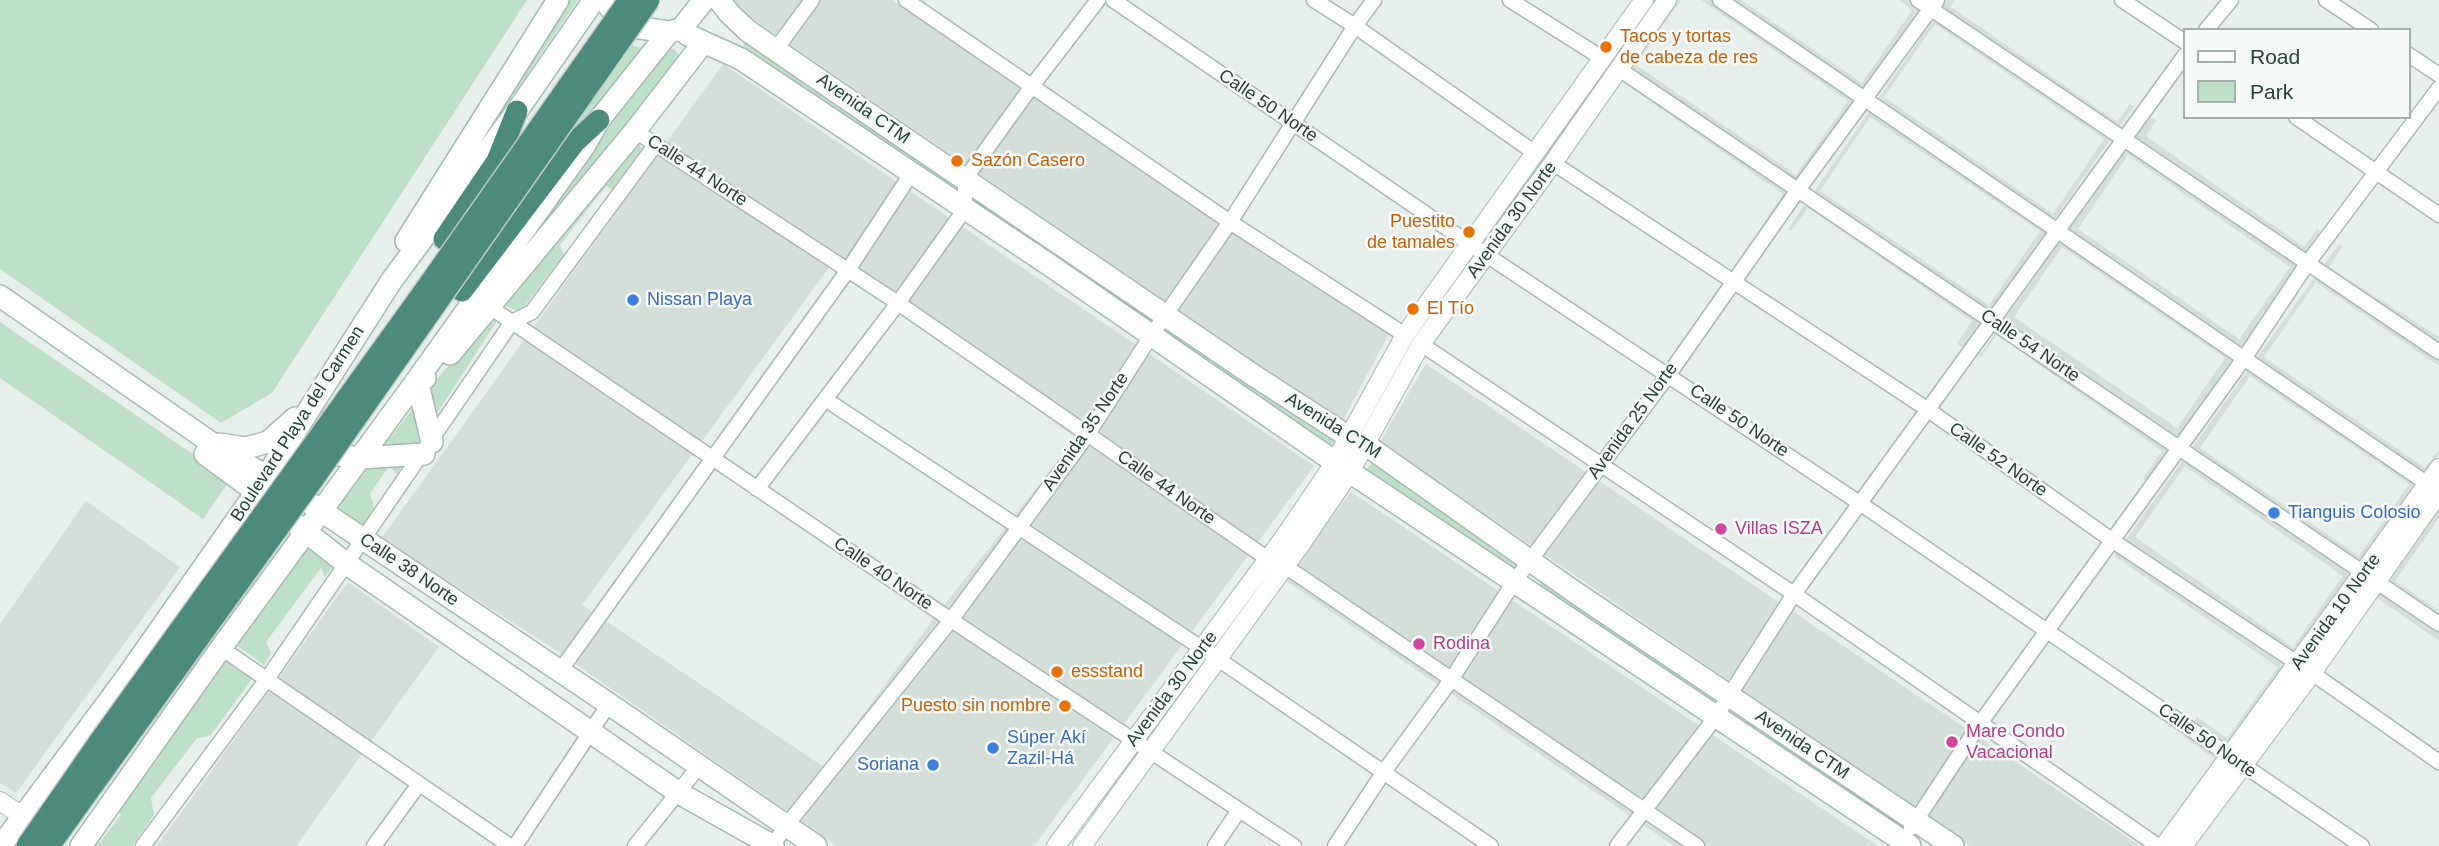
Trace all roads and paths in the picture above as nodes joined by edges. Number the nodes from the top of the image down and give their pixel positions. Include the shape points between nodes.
1 (558, 0) edge
2 (594, 0) edge
3 (605, 0) edge
4 (629, 0) edge
5 (649, 0) edge
6 (704, 0) edge
7 (812, 0) edge
8 (906, 0) edge
9 (1098, 0) edge
10 (1113, 0) edge
11 (1314, 0) edge
12 (1374, 0) edge
13 (1510, 0) edge
14 (1644, 0) edge
15 (1667, 0) edge
16 (1720, 0) edge
17 (1918, 0) edge
18 (2122, 0) edge
19 (2231, 0) edge
20 (2326, 0) edge
21 (726, 4) edge
22 (1934, 4) edge
23 (1354, 26) junction
24 (2208, 28) edge
25 (2368, 28) edge
26 (675, 31) junction
27 (2184, 41) edge
28 (704, 43) junction
29 (776, 49) junction
30 (2184, 56) edge
31 (2411, 56) edge
32 (1602, 58) junction
33 (1619, 68) junction
34 (2439, 75) edge
35 (1032, 86) junction
36 (2439, 88) edge
37 (1865, 100) junction
38 (517, 111) junction
39 (2299, 119) edge
40 (599, 120) joint
41 (1292, 123) junction
42 (635, 131) junction
43 (2124, 139) junction
44 (656, 144) junction
45 (1535, 153) junction
46 (1553, 163) junction
47 (2377, 173) junction
48 (911, 174) junction
49 (965, 179) junction
50 (1798, 190) junction
51 (965, 209) junction
52 (2439, 215) edge
53 (1230, 222) junction
54 (2058, 231) junction
55 (1470, 244) junction
56 (1487, 253) junction
57 (2307, 264) junction
58 (848, 270) junction
59 (392, 280) junction
60 (1734, 283) junction
61 (0, 296) edge
62 (475, 298) junction
63 (898, 303) junction
64 (0, 312) edge
65 (1165, 316) junction
66 (1993, 321) junction
67 (512, 323) junction
68 (1405, 335) junction
69 (1150, 336) junction
70 (1422, 344) junction
71 (2439, 352) edge
72 (2245, 358) junction
73 (1668, 374) junction
74 (417, 380) junction
75 (825, 399) junction
76 (311, 406) junction
77 (1927, 410) junction
78 (1088, 433) junction
79 (1357, 441) junction
80 (213, 444) junction
81 (428, 448) junction
82 (2180, 448) junction
83 (360, 458) junction
84 (712, 459) junction
85 (1601, 465) junction
86 (1342, 467) junction
87 (2439, 468) edge
88 (299, 480) junction
89 (262, 484) junction
90 (757, 489) junction
91 (2435, 489) edge
92 (1861, 503) junction
93 (321, 510) junction
94 (1019, 528) junction
95 (305, 532) junction
96 (363, 540) junction
97 (2113, 541) junction
98 (1529, 561) junction
99 (1276, 563) junction
100 (347, 564) junction
101 (2370, 577) junction
102 (192, 582) junction
103 (1514, 582) junction
104 (1794, 594) junction
105 (245, 617) junction
106 (951, 620) junction
107 (2439, 624) edge
108 (2047, 631) junction
109 (221, 648) junction
110 (1202, 650) junction
111 (1218, 659) junction
112 (2305, 669) junction
113 (560, 671) junction
114 (267, 679) junction
115 (1451, 680) junction
116 (1728, 697) junction
117 (609, 704) junction
118 (1715, 718) junction
119 (1981, 722) junction
120 (590, 732) junction
121 (1134, 740) junction
122 (1150, 751) junction
123 (113, 758) junction
124 (2236, 760) junction
125 (2439, 762) edge
126 (700, 765) junction
127 (1383, 773) junction
128 (419, 784) junction
129 (679, 793) junction
130 (0, 801) edge
131 (1645, 809) junction
132 (1239, 810) junction
133 (22, 816) junction
134 (1917, 821) junction
135 (786, 825) junction
136 (12, 842) edge
137 (641, 842) edge
138 (1903, 844) edge
139 (49, 846) edge
140 (64, 846) edge
141 (81, 846) edge
142 (143, 846) edge
143 (374, 846) edge
144 (510, 846) edge
145 (516, 846) edge
146 (773, 846) edge
147 (816, 846) edge
148 (1056, 846) edge
149 (1082, 846) edge
150 (1216, 846) edge
151 (1294, 846) edge
152 (1335, 846) edge
153 (1491, 846) edge
154 (1617, 846) edge
155 (1697, 846) edge
156 (1953, 846) edge
157 (2158, 846) edge
158 (2164, 846) edge
159 (2183, 846) edge
160 (2362, 846) edge

1 - 59 main road via 400,251
2 - 38 main road, Boulevard Playa del Carmen
3 - 26 main road via 616,17 633,27
4 - 88 highway, bridge via 423,293
5 - 88 highway, bridge
6 - 26 main road
7 - 29 street
8 - 35 street
9 - 35 street
10 - 41 street, Calle 50 Norte
11 - 23 street
12 - 23 street, Avenida 35 Norte
13 - 32 street
14 - 32 street, Avenida 30 Norte
15 - 33 street, Avenida 30 Norte
16 - 37 street
17 - 22 street
18 - 27 street
19 - 24 street
20 - 25 street
21 - 29 main road, Avenida CTM via 748,31
22 - 37 street, Avenida 25 Norte
22 - 43 street
23 - 41 street, Avenida 35 Norte
23 - 45 street
26 - 28 main road, Avenida CTM
26 - 40 main road
28 - 42 main road
28 - 48 main road, Avenida CTM via 741,59
29 - 49 main road, Avenida CTM
30 - 43 street
31 - 34 street
32 - 45 street, Avenida 30 Norte
33 - 46 street, Avenida 30 Norte
33 - 50 street, Calle 54 Norte
35 - 49 street
35 - 53 street
36 - 47 street
37 - 50 street, Avenida 25 Norte
37 - 54 street
38 - 59 main road, Boulevard Playa del Carmen
38 - 88 highway, bridge via 497,161 315,423
39 - 47 street
40 - 62 highway via 575,142
41 - 53 street, Avenida 35 Norte
41 - 55 street, Calle 50 Norte
42 - 44 street, Calle 44 Norte
42 - 62 main road
43 - 54 street
43 - 57 street
44 - 58 street, Calle 44 Norte
44 - 67 street via 531,312
45 - 55 street, Avenida 30 Norte
46 - 56 street, Avenida 30 Norte
46 - 60 street, Calle 52 Norte
47 - 52 street
47 - 57 street
48 - 51 main road, Avenida CTM
48 - 58 street
49 - 51 street
49 - 65 main road, Avenida CTM
50 - 60 street, Avenida 25 Norte
50 - 66 street, Calle 54 Norte
51 - 63 street
51 - 69 main road, Avenida CTM
53 - 65 street, Avenida 35 Norte
53 - 68 street
54 - 66 street
54 - 72 street
55 - 56 street, Calle 50 Norte
55 - 68 street, Avenida 30 Norte
56 - 70 street, Avenida 30 Norte
56 - 73 street, Calle 50 Norte
57 - 71 street
57 - 72 street
58 - 63 street, Calle 44 Norte
58 - 84 street
59 - 76 main road, Boulevard Playa del Carmen
60 - 73 street, Avenida 25 Norte
60 - 77 street, Calle 52 Norte
61 - 80 main road, Calle 38 Norte
62 - 67 street, Calle 40 Norte
62 - 74 main road
62 - 88 highway via 325,473
63 - 75 street
63 - 78 street, Calle 44 Norte
64 - 89 main road, Calle 38 Norte via 191,443
65 - 69 street, Avenida 35 Norte
65 - 79 main road, Avenida CTM
66 - 77 street
66 - 82 street, Calle 54 Norte
67 - 81 street
67 - 84 street, Calle 40 Norte
68 - 79 street, Avenida 30 Norte
69 - 78 street, Avenida 35 Norte
69 - 86 main road, Avenida CTM
70 - 79 street, Avenida 30 Norte
70 - 85 street
72 - 82 street
72 - 91 street
73 - 85 street, Avenida 25 Norte
73 - 92 street, Calle 50 Norte
74 - 81 main road
74 - 83 main road
75 - 90 street
75 - 94 street
76 - 80 main road via 268,442 246,448
76 - 83 main road via 304,431 316,446
76 - 89 main road, Boulevard Playa del Carmen
77 - 92 street
77 - 97 street, Calle 52 Norte
78 - 94 street, Avenida 35 Norte
78 - 99 street, Calle 44 Norte
79 - 86 street
79 - 98 main road, Avenida CTM
80 - 89 main road, Calle 38 Norte
81 - 83 main road
81 - 96 street
82 - 97 street
82 - 101 street, Calle 54 Norte
83 - 93 main road
84 - 90 street, Calle 40 Norte
84 - 113 street
85 - 98 street, Avenida 25 Norte
85 - 104 street
86 - 99 street, Avenida 30 Norte
86 - 99 street, Avenida 30 Norte via 1301,544
86 - 103 main road, Avenida CTM
87 - 91 street, Avenida 10 Norte
88 - 123 highway, bridge
88 - 136 highway, bridge via 102,738 68,770
89 - 93 main road, Calle 38 Norte
89 - 95 main road, Calle 38 Norte
89 - 102 main road, Boulevard Playa del Carmen
90 - 106 street, Calle 40 Norte
91 - 101 street, Avenida 10 Norte
92 - 104 street
92 - 108 street, Calle 50 Norte
93 - 95 main road
93 - 96 main road, Calle 38 Norte
94 - 106 street, Avenida 35 Norte
94 - 110 street
95 - 100 main road, Calle 38 Norte
95 - 105 main road
96 - 100 street
96 - 113 main road, Calle 38 Norte
97 - 108 street
97 - 112 street, Calle 52 Norte
98 - 103 street, Avenida 25 Norte
98 - 116 main road, Avenida CTM
99 - 110 street, Avenida 30 Norte
99 - 111 street, Avenida 30 Norte
99 - 115 street, Calle 44 Norte
100 - 114 street
100 - 120 main road, Calle 38 Norte
101 - 107 street, Calle 54 Norte
101 - 112 street, Avenida 10 Norte
102 - 105 main road via 211,572 232,576 241,587
102 - 133 main road, Boulevard Playa del Carmen
103 - 115 street, Avenida 25 Norte
103 - 118 main road, Avenida CTM
104 - 116 street
104 - 119 street
105 - 109 main road
106 - 121 street, Calle 40 Norte
106 - 135 street, Avenida 35 Norte
108 - 119 street
108 - 124 street, Calle 50 Norte
109 - 114 street
109 - 141 main road
110 - 111 street
110 - 121 street, Avenida 30 Norte
111 - 122 street, Avenida 30 Norte
111 - 127 street
112 - 124 street, Avenida 10 Norte
112 - 125 street, Calle 52 Norte
113 - 117 main road, Calle 38 Norte
114 - 128 street
114 - 142 street
115 - 127 street, Avenida 25 Norte
115 - 131 street, Calle 44 Norte
116 - 118 street
116 - 134 main road, Avenida CTM
117 - 120 street
117 - 126 main road, Calle 38 Norte
118 - 131 street
118 - 138 main road, Avenida CTM
119 - 134 street
119 - 157 street
120 - 129 main road, Calle 38 Norte
120 - 145 street
121 - 122 street, Calle 40 Norte
121 - 148 street, Avenida 30 Norte
122 - 132 street, Calle 40 Norte
122 - 149 street, Avenida 30 Norte
123 - 139 highway, bridge
123 - 140 highway via 100,794
124 - 158 street
124 - 159 street
124 - 160 street, Calle 50 Norte
126 - 129 street
126 - 135 main road, Calle 38 Norte
127 - 152 street, Avenida 25 Norte
127 - 153 street
128 - 143 street
128 - 144 street
129 - 137 street
129 - 146 main road, Calle 38 Norte
130 - 133 street
131 - 154 street
131 - 155 street, Calle 44 Norte
132 - 150 street
132 - 151 street, Calle 40 Norte
133 - 136 main road, Boulevard Playa del Carmen
133 - 140 main road
134 - 138 street
134 - 156 main road, Avenida CTM
135 - 146 street, Avenida 35 Norte
135 - 147 main road, Calle 38 Norte

